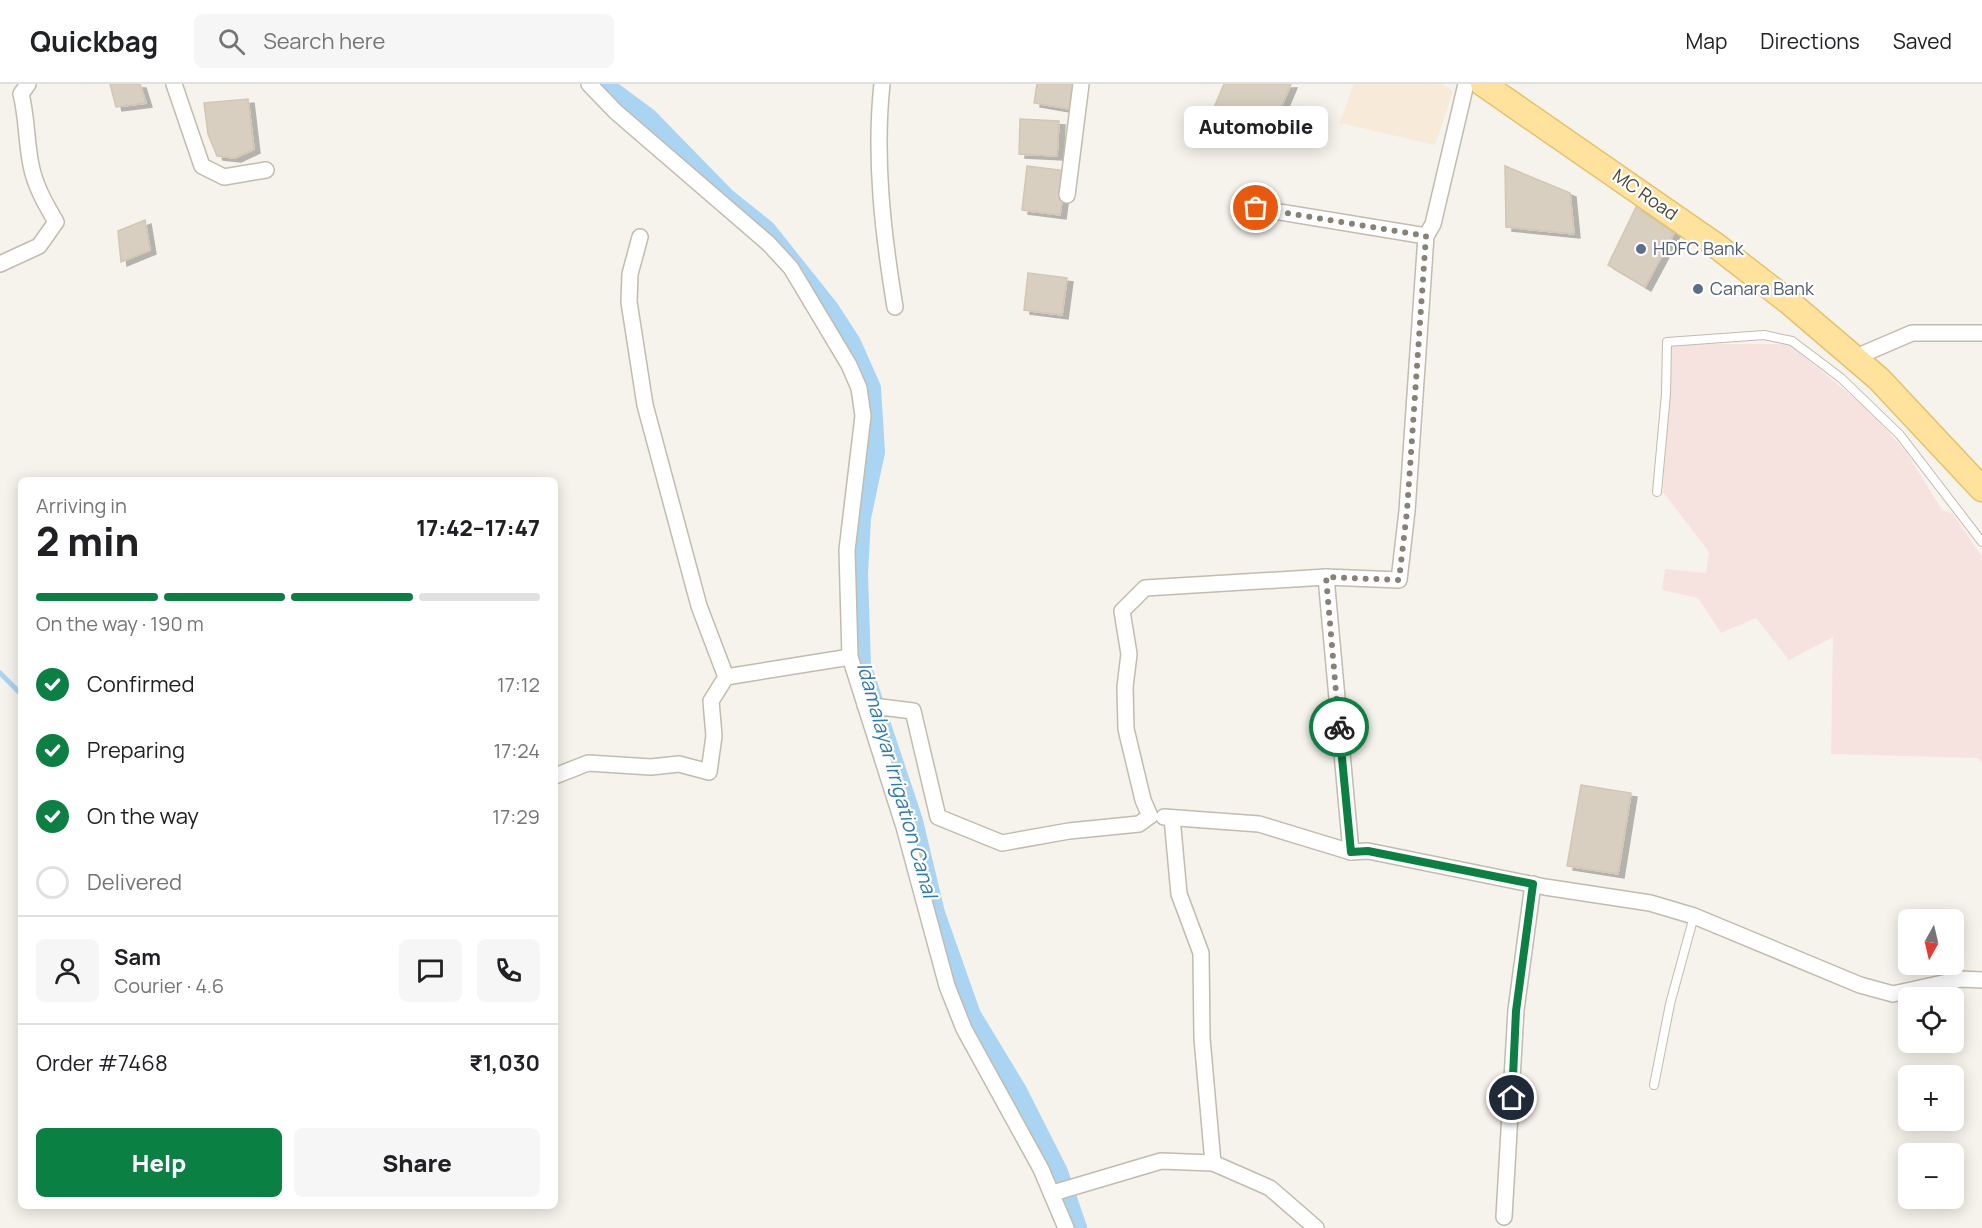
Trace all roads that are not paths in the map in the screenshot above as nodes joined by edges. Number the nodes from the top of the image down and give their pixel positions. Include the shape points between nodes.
1 (28, 84) edge
2 (174, 84) edge
3 (589, 84) edge
4 (882, 84) edge
5 (1081, 84) edge
6 (1466, 84) edge
7 (1483, 84) edge
8 (1510, 93) edge
9 (266, 170) dead end
10 (1067, 195) dead end
11 (1256, 208) dead end
12 (1426, 236) junction
13 (639, 237) dead end
14 (0, 264) edge
15 (895, 307) dead end
16 (1982, 333) edge
17 (1856, 357) junction
18 (1982, 489) edge
19 (1657, 492) dead end
20 (1982, 542) edge
21 (1326, 577) junction
22 (850, 657) junction
23 (726, 677) junction
24 (866, 705) junction
25 (558, 775) edge
26 (1150, 816) junction
27 (1172, 818) junction
28 (1351, 852) junction
29 (1533, 884) junction
30 (1694, 916) junction
31 (1982, 980) edge
32 (1654, 1085) dead end
33 (1213, 1163) junction
34 (1053, 1193) junction
35 (1504, 1217) dead end
36 (1066, 1228) edge
37 (1316, 1228) edge

1 - 14 street via 21,94 30,164 38,191 56,222 39,246
2 - 9 street via 202,166 224,177
3 - 22 street via 769,244 791,268 849,366 859,388 863,416 847,549
4 - 15 street via 879,151 883,221
5 - 10 street
6 - 12 street via 1433,224
7 - 8 main road, MC Road
8 - 17 main road, MC Road via 1714,244
11 - 12 street
12 - 21 street via 1399,580
13 - 23 street via 630,274 629,302 645,405 699,606
16 - 17 street via 1912,333
17 - 18 main road, MC Road
19 - 20 lane via 1667,342 1764,335 1792,341 1841,378 1900,435
21 - 26 street via 1145,588 1122,611 1130,654 1125,687 1126,729
21 - 28 street
22 - 23 street
22 - 24 street
23 - 25 street via 711,701 714,736 709,772 679,764 651,767 588,763
24 - 26 street via 913,711 938,817 1002,843 1138,824
24 - 34 street via 947,986 964,1029
26 - 27 street
27 - 28 street via 1259,824
27 - 33 street via 1179,894 1201,953 1202,1038
28 - 29 street via 1368,851
29 - 30 street via 1650,903
29 - 35 street via 1516,1011
30 - 31 street via 1860,985 1893,994 1961,979
30 - 32 lane via 1670,1004
33 - 34 street via 1161,1161
33 - 37 street via 1270,1188
34 - 36 street

